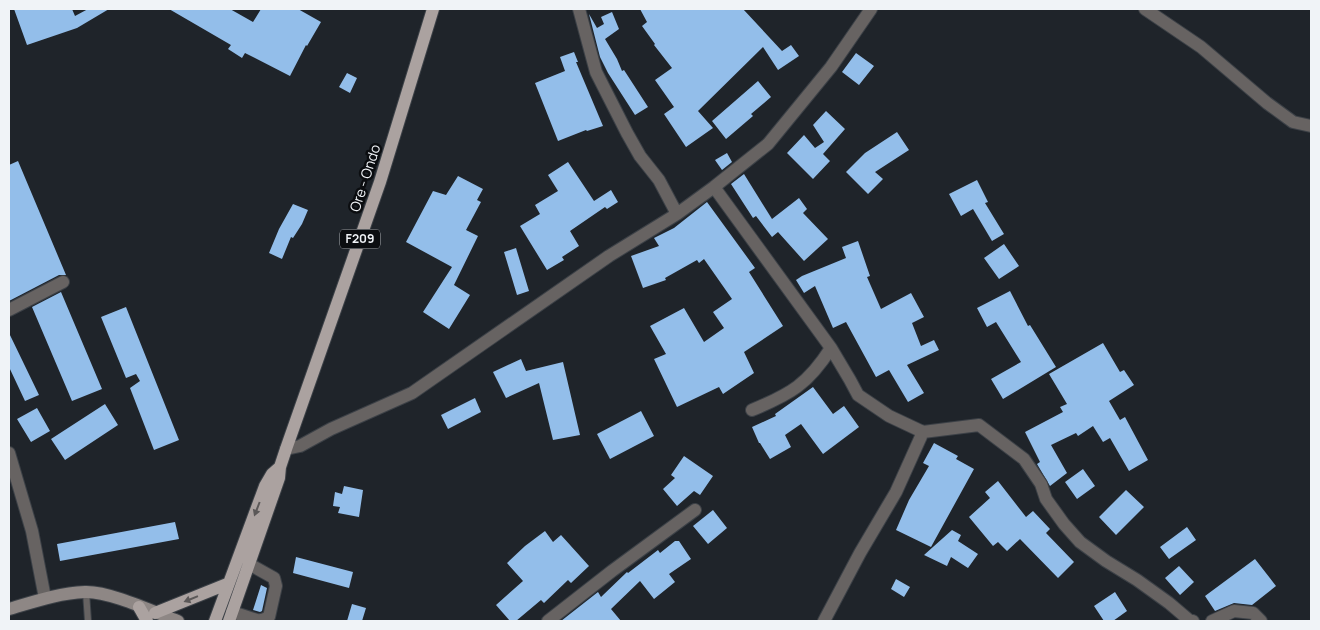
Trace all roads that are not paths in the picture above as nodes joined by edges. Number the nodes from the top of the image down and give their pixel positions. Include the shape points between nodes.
1 (433, 9) edge
2 (579, 9) edge
3 (870, 9) edge
4 (1146, 9) edge
5 (1311, 126) edge
6 (714, 187) junction
7 (677, 214) junction
8 (63, 282) dead end
9 (9, 310) edge
10 (831, 348) junction
11 (752, 410) dead end
12 (923, 432) junction
13 (286, 449) junction
14 (9, 453) edge
15 (280, 467) junction
16 (695, 510) dead end
17 (249, 564) junction
18 (227, 584) junction
19 (86, 592) junction
20 (45, 598) junction
21 (9, 609) edge
22 (151, 617) edge
23 (231, 617) edge
24 (88, 621) edge
25 (178, 621) edge
26 (215, 621) edge
27 (260, 621) edge
28 (548, 621) edge
29 (824, 621) edge
30 (1193, 621) edge
31 (1212, 621) edge
32 (1261, 621) edge

1 - 13 main road, Ore - Ondo / F209 via 380,182
2 - 7 street via 596,72 640,156 659,180
3 - 6 street via 831,67 768,144
4 - 5 street via 1201,47 1293,122
6 - 7 street
6 - 10 street
7 - 13 street via 609,256 412,393 300,446
8 - 9 street
10 - 11 street via 803,384
10 - 12 street via 858,396
12 - 29 street via 896,492
12 - 30 street via 979,425 1024,459 1041,484 1046,499 1080,542
13 - 15 main road, Ore - Ondo / F209
14 - 20 street via 32,530
15 - 17 main road, F209 via 280,478
15 -> 18 main road, F209 via 265,486
16 - 28 street
17 - 23 main road, F209
17 - 27 street via 274,578 276,586 269,617
18 -> 22 main road
18 - 26 main road, F209
19 - 20 main road
19 - 22 main road via 107,595 139,607
19 - 24 lane
20 - 21 main road
22 - 25 main road
23 - 27 street
31 - 32 street via 1234,611 1253,612

